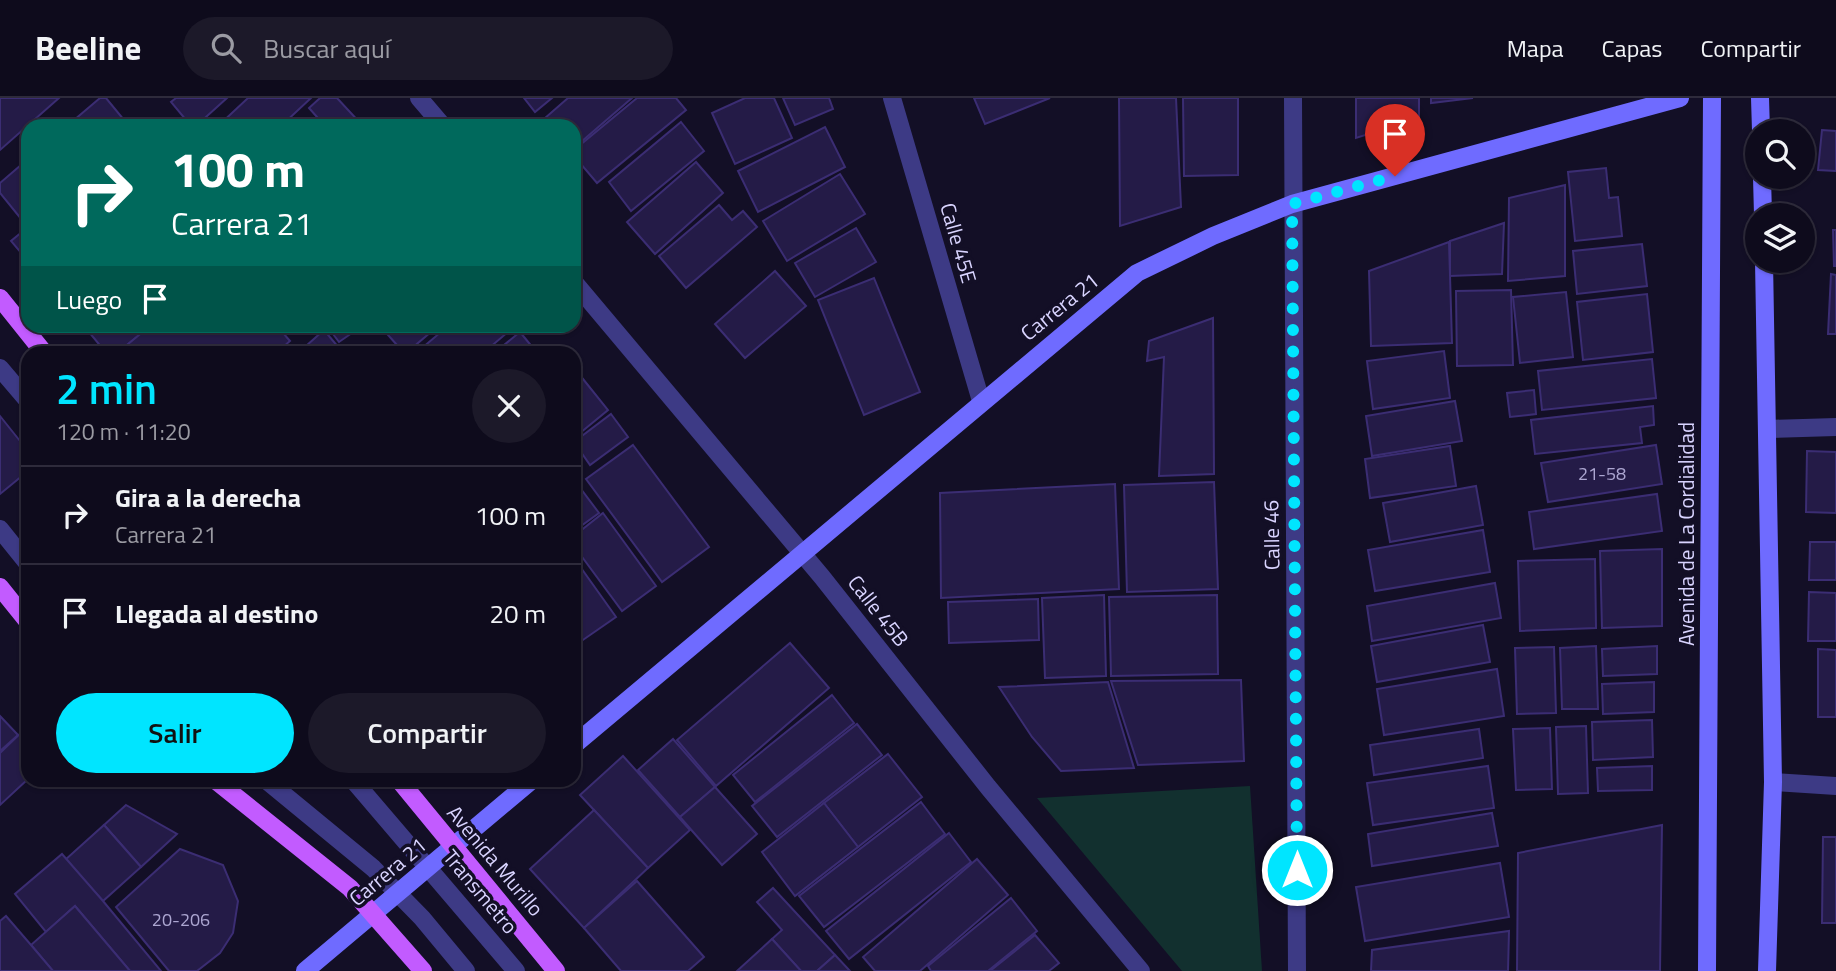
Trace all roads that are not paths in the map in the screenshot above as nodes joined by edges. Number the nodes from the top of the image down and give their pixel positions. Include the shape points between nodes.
1 (419, 98) edge
2 (892, 98) edge
3 (1293, 98) edge
4 (1680, 98) edge
5 (1712, 98) edge
6 (1760, 98) edge
7 (437, 119) edge
8 (1761, 119) edge
9 (1292, 204) junction
10 (1764, 273) edge
11 (581, 290) edge
12 (0, 299) edge
13 (21, 325) edge
14 (0, 368) edge
15 (21, 393) edge
16 (981, 401) junction
17 (1836, 427) edge
18 (1767, 429) junction
19 (0, 530) edge
20 (801, 553) junction
21 (21, 556) edge
22 (0, 587) edge
23 (21, 613) edge
24 (581, 739) edge
25 (1773, 782) junction
26 (1836, 786) edge
27 (224, 787) edge
28 (275, 787) edge
29 (359, 787) edge
30 (405, 787) edge
31 (524, 787) edge
32 (454, 846) junction
33 (429, 867) junction
34 (398, 893) junction
35 (374, 914) junction
36 (305, 971) edge
37 (423, 971) edge
38 (466, 971) edge
39 (516, 971) edge
40 (556, 971) edge
41 (1142, 971) edge
42 (1297, 971) edge
43 (1707, 971) edge
44 (1768, 971) edge

1 - 7 street
2 - 16 street, Calle 45E
3 - 9 street, Calle 46
4 - 9 main road, Carrera 21
5 - 43 main road, Avenida de La Cordialidad
6 - 8 main road
9 - 16 main road, Carrera 21 via 1137,273
9 - 42 street, Calle 46
10 - 18 main road
11 - 20 street, Calle 45B
12 - 13 main road
14 - 15 street
16 - 20 main road, Carrera 21
17 - 18 street
18 - 25 main road
19 - 21 street
20 - 24 main road, Carrera 21
20 - 41 street, Calle 45B
22 - 23 main road
25 - 26 street
25 - 44 main road
27 - 35 main road via 350,888
28 - 34 street
29 - 33 street, Transmetro
30 - 32 main road, Avenida Murillo
31 - 32 main road, Carrera 21
32 - 33 main road, Carrera 21
32 - 40 main road, Avenida Murillo
33 - 34 main road, Carrera 21
33 - 39 street, Transmetro
34 - 35 main road, Carrera 21
34 - 38 street
35 - 36 main road, Carrera 21
35 - 37 main road

